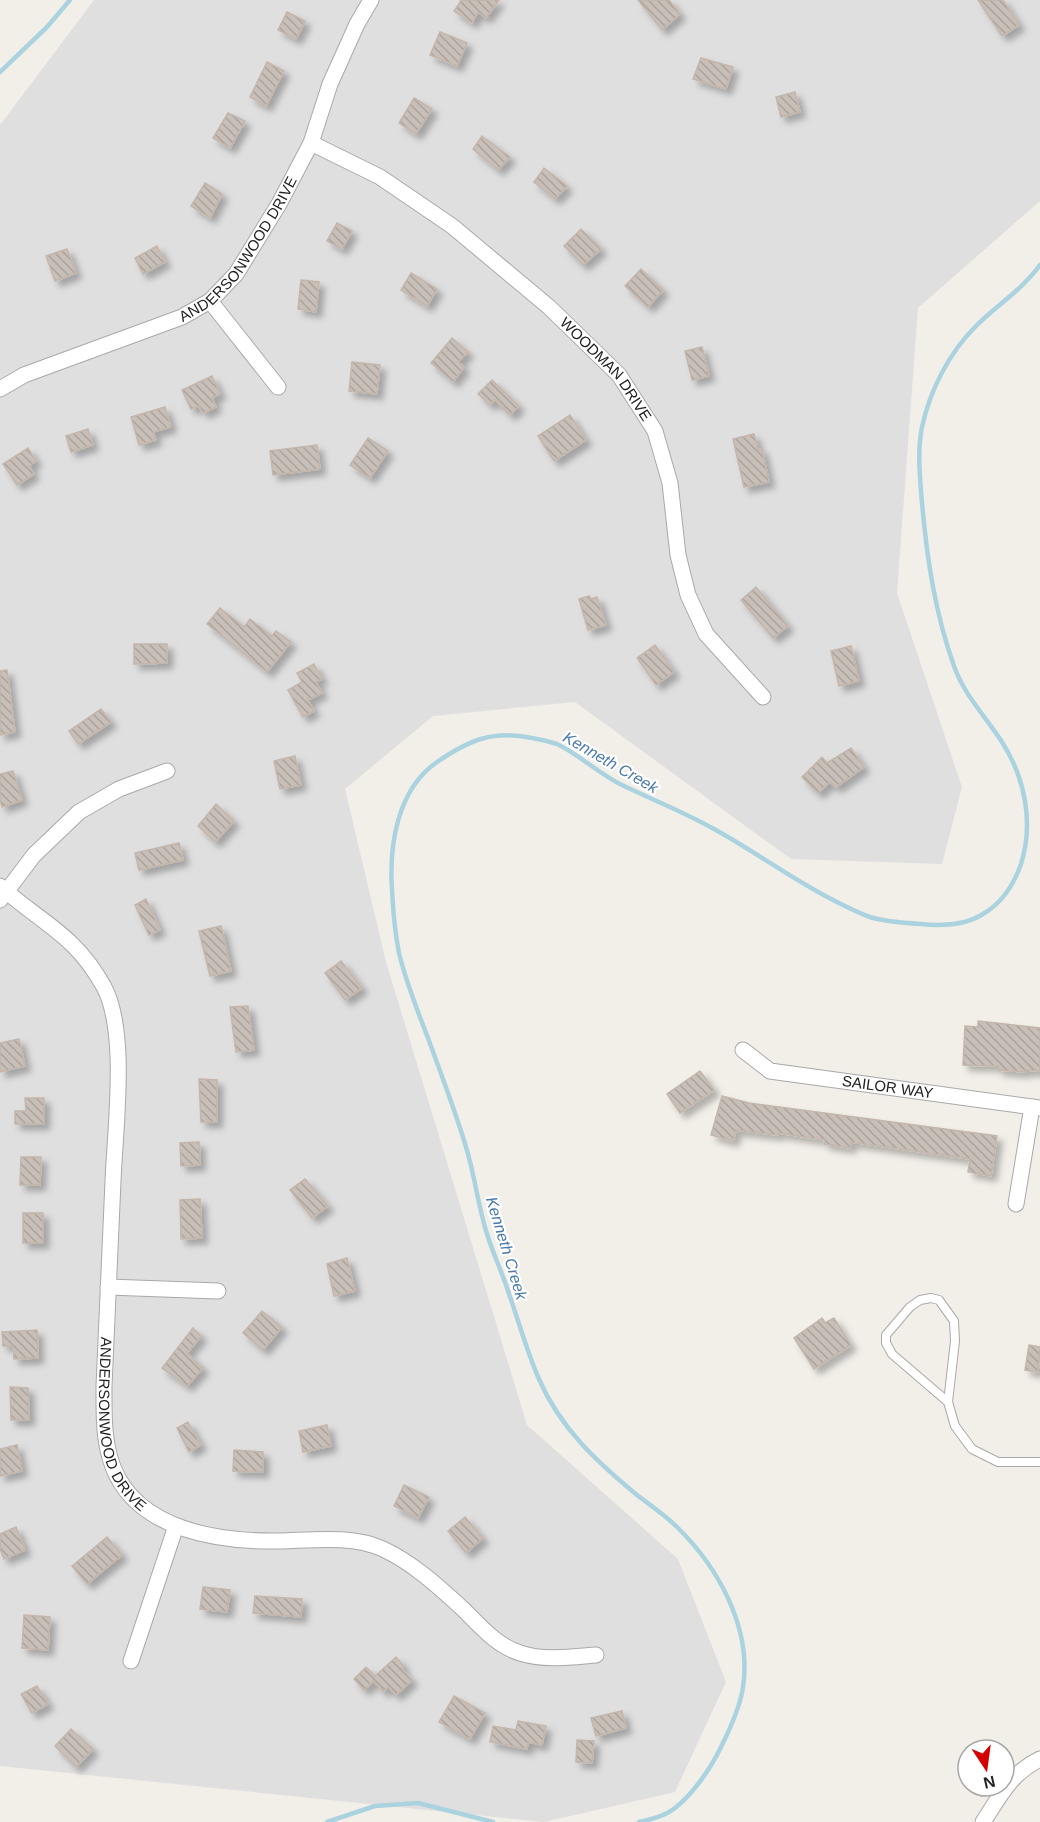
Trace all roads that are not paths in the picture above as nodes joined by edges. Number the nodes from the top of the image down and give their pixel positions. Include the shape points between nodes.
1 (371, 0) edge
2 (311, 144) junction
3 (210, 301) junction
4 (278, 387) dead end
5 (0, 389) edge
6 (763, 698) dead end
7 (167, 771) dead end
8 (2, 892) edge
9 (743, 1050) dead end
10 (1036, 1107) edge
11 (1016, 1204) dead end
12 (108, 1287) junction
13 (218, 1291) dead end
14 (948, 1402) junction
15 (1040, 1462) edge
16 (176, 1526) junction
17 (596, 1655) dead end
18 (131, 1661) dead end
19 (1040, 1759) edge
20 (983, 1822) edge

1 - 2 street, ANDERSONWOOD DRIVE via 330,84
2 - 3 street, ANDERSONWOOD DRIVE via 236,274
2 - 6 street, WOODMAN DRIVE via 380,177 452,226 549,307 619,375 655,431 670,483 678,555 688,595 706,634
3 - 4 street
3 - 5 street, ANDERSONWOOD DRIVE via 182,317 24,375
7 - 8 street via 119,789 79,812
8 - 12 street, ANDERSONWOOD DRIVE via 60,932 83,954 105,989 114,1017 117,1111
9 - 10 street, SAILOR WAY via 770,1071
10 - 11 street
12 - 13 street
12 - 16 street, ANDERSONWOOD DRIVE via 104,1424 112,1466 135,1499
14 - 14 lane via 954,1321 939,1300 920,1300 886,1335 886,1343 892,1354
14 - 15 lane via 955,1426 972,1449 998,1462
16 - 17 street, ANDERSONWOOD DRIVE via 230,1539 335,1539 381,1548 428,1579 496,1641 512,1650 562,1658
16 - 18 street
19 - 20 street via 1010,1780

